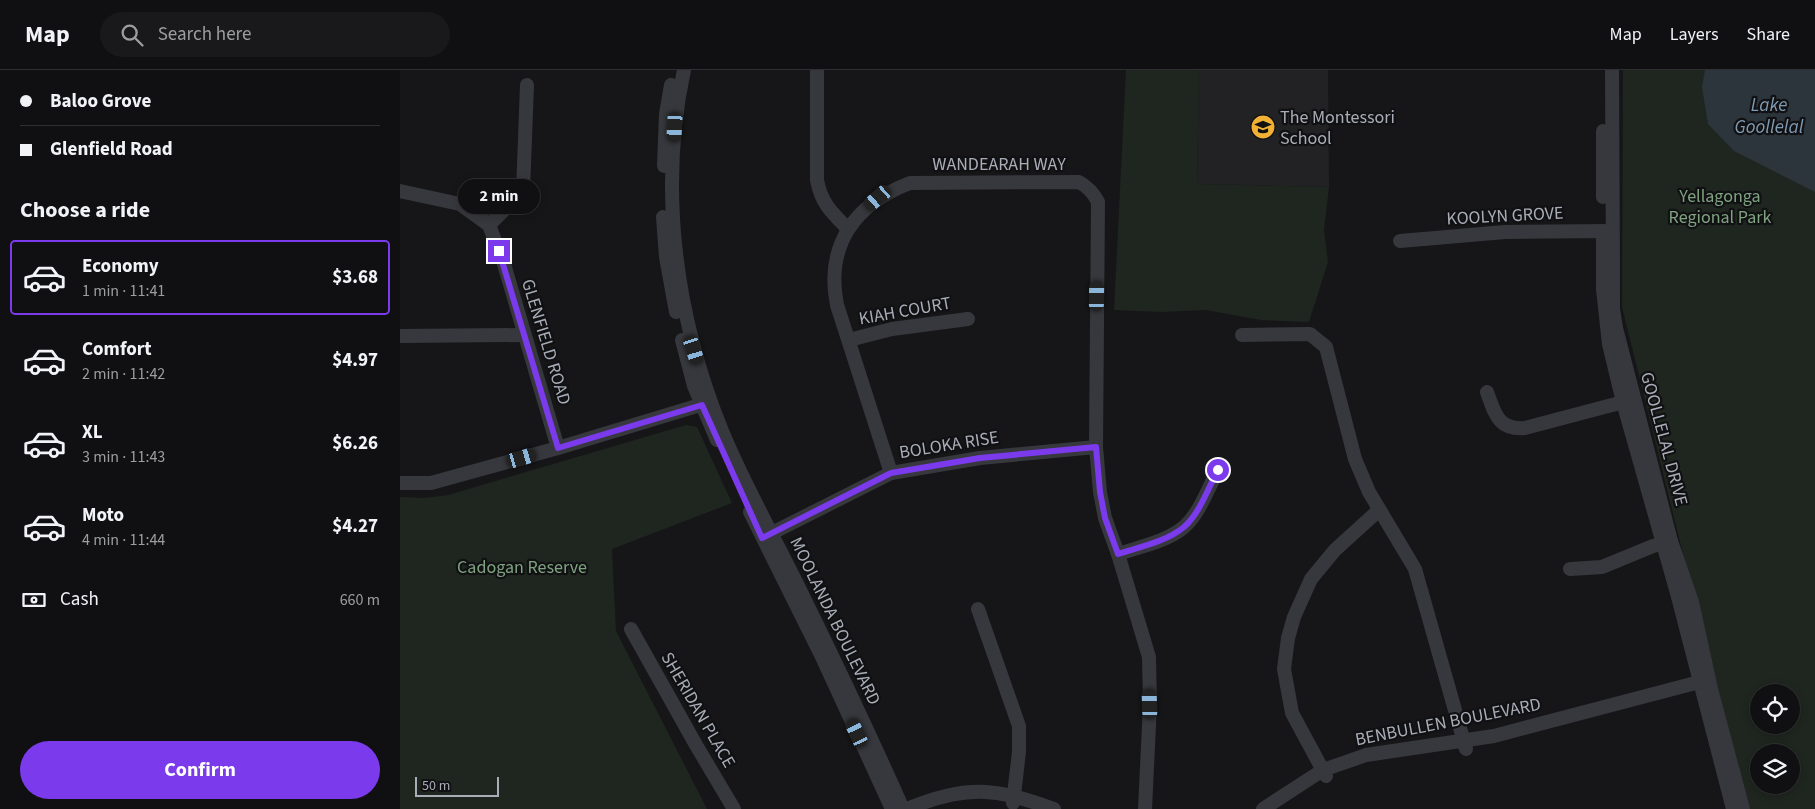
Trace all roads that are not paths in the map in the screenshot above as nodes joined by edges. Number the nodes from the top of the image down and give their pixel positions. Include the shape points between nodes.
1 (674, 70) edge
2 (684, 70) edge
3 (817, 70) edge
4 (1603, 70) edge
5 (1612, 70) edge
6 (527, 85) dead end
7 (400, 191) edge
8 (488, 225) junction
9 (848, 230) junction
10 (1608, 231) junction
11 (1400, 241) dead end
12 (968, 319) dead end
13 (524, 334) junction
14 (1242, 335) dead end
15 (400, 336) edge
16 (848, 340) junction
17 (1487, 392) dead end
18 (1629, 400) junction
19 (706, 403) junction
20 (1096, 447) junction
21 (558, 448) junction
22 (1218, 470) dead end
23 (891, 473) junction
24 (400, 483) edge
25 (1379, 510) junction
26 (767, 536) junction
27 (1667, 542) junction
28 (1118, 554) junction
29 (1570, 568) dead end
30 (978, 609) dead end
31 (631, 630) dead end
32 (1705, 685) junction
33 (1465, 745) junction
34 (1324, 773) junction
35 (1014, 799) junction
36 (734, 809) edge
37 (892, 809) edge
38 (903, 809) edge
39 (907, 809) edge
40 (932, 809) edge
41 (1031, 809) edge
42 (1054, 809) edge
43 (1145, 809) edge
44 (1263, 809) edge
45 (1276, 809) edge
46 (1733, 809) edge
47 (1743, 809) edge

1 - 19 street, MOOLANDA BOULEVARD via 664,138 666,257 670,288 694,386
2 - 19 street, MOOLANDA BOULEVARD via 675,127 673,226 682,298
3 - 9 street via 819,193 826,206
4 - 10 street, GOOLLELAL DRIVE
5 - 10 street, GOOLLELAL DRIVE
6 - 8 street via 523,191
7 - 8 street via 460,204
8 - 13 street, GLENFIELD ROAD via 504,264
9 - 16 street, WANDEARAH WAY via 833,274 837,306
9 - 20 street, WANDEARAH WAY via 878,198 910,183 1079,182 1086,186 1098,202
10 - 11 street, KOOLYN GROVE via 1505,232
10 - 18 street, GOOLLELAL DRIVE via 1603,289 1605,314 1610,344
12 - 16 street, KIAH COURT via 892,329
13 - 15 street
13 - 21 street, GLENFIELD ROAD
14 - 25 street via 1310,334 1326,347 1355,459
16 - 23 street, WANDEARAH WAY
17 - 18 street via 1500,421 1514,429
18 - 27 street, GOOLLELAL DRIVE
19 - 21 street
19 - 26 street, MOOLANDA BOULEVARD via 746,483
20 - 23 street, BOLOKA RISE via 980,458
20 - 28 street, WANDEARAH WAY via 1105,518
21 - 24 street via 431,483
22 - 28 street via 1197,510 1184,526 1172,534
23 - 26 street, BOLOKA RISE
25 - 33 street via 1415,568
25 - 34 street via 1335,550 1312,579 1288,638 1284,669 1292,712
26 - 37 street, MOOLANDA BOULEVARD
26 - 38 street, MOOLANDA BOULEVARD via 864,721
27 - 29 street via 1602,567
27 - 32 street, GOOLLELAL DRIVE
28 - 43 street, WANDEARAH WAY via 1149,657
30 - 35 street via 1019,726
31 - 36 street, SHERIDAN PLACE
32 - 33 street, BENBULLEN BOULEVARD
32 - 46 street, GOOLLELAL DRIVE
32 - 47 street, GOOLLELAL DRIVE
33 - 34 street, BENBULLEN BOULEVARD
34 - 44 street, BENBULLEN BOULEVARD
34 - 45 street, BENBULLEN BOULEVARD
35 - 39 street via 993,791 969,791
35 - 40 street via 972,798
35 - 41 street
35 - 42 street

